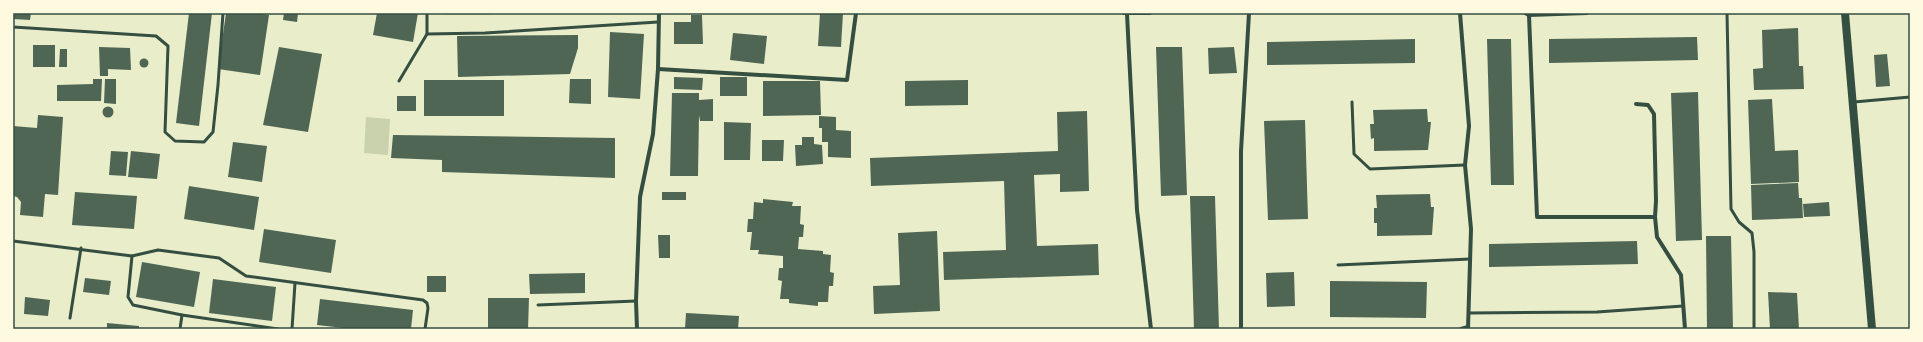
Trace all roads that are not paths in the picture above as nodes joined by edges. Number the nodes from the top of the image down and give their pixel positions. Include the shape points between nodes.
1 (223, 13) edge
2 (428, 13) edge
3 (659, 13) edge
4 (856, 13) edge
5 (1125, 13) edge
6 (1150, 13) edge
7 (1249, 13) edge
8 (1460, 13) edge
9 (1587, 13) edge
10 (1726, 13) edge
11 (1845, 13) edge
12 (1527, 14) edge
13 (658, 22) junction
14 (13, 27) edge
15 (427, 34) junction
16 (658, 69) junction
17 (399, 81) dead end
18 (1910, 97) edge
19 (1352, 102) dead end
20 (1852, 102) junction
21 (1636, 104) dead end
22 (1465, 165) junction
23 (1655, 216) junction
24 (13, 241) edge
25 (80, 248) junction
26 (132, 256) junction
27 (1470, 259) junction
28 (1338, 265) dead end
29 (295, 283) junction
30 (636, 301) junction
31 (538, 304) dead end
32 (1683, 306) junction
33 (1469, 313) junction
34 (182, 315) junction
35 (70, 318) dead end
36 (1468, 328) edge
37 (180, 329) edge
38 (278, 329) edge
39 (292, 329) edge
40 (425, 329) edge
41 (637, 329) edge
42 (1151, 329) edge
43 (1242, 329) edge
44 (1461, 329) edge
45 (1685, 329) edge
46 (1754, 329) edge
47 (1872, 329) edge

1 - 14 lane via 213,132 204,142 175,141 165,132 168,46 156,36
2 - 15 lane
3 - 13 street
4 - 16 street via 847,80
5 - 6 street
5 - 42 street via 1137,210
7 - 43 street via 1241,151
8 - 22 street via 1469,126
9 - 12 street
10 - 46 lane via 1731,209 1739,222 1752,233
11 - 20 main road
12 - 23 street via 1538,217
13 - 15 lane
13 - 16 street
15 - 17 lane
16 - 30 street via 653,134 640,197
18 - 20 lane
19 - 22 lane via 1354,154 1370,169
20 - 47 main road
21 - 23 street via 1648,105 1654,114
22 - 27 street via 1471,228
23 - 32 street via 1657,237 1681,275
24 - 25 lane
25 - 26 lane
25 - 35 lane
26 - 29 lane via 158,250 219,258 246,276
26 - 34 lane via 128,297 132,304
27 - 28 lane
27 - 33 street
29 - 39 lane
29 - 40 lane via 423,300 428,308
30 - 31 lane
30 - 41 street
32 - 33 lane via 1597,312
32 - 45 street
33 - 36 street
34 - 37 lane
34 - 38 lane
36 - 44 street

